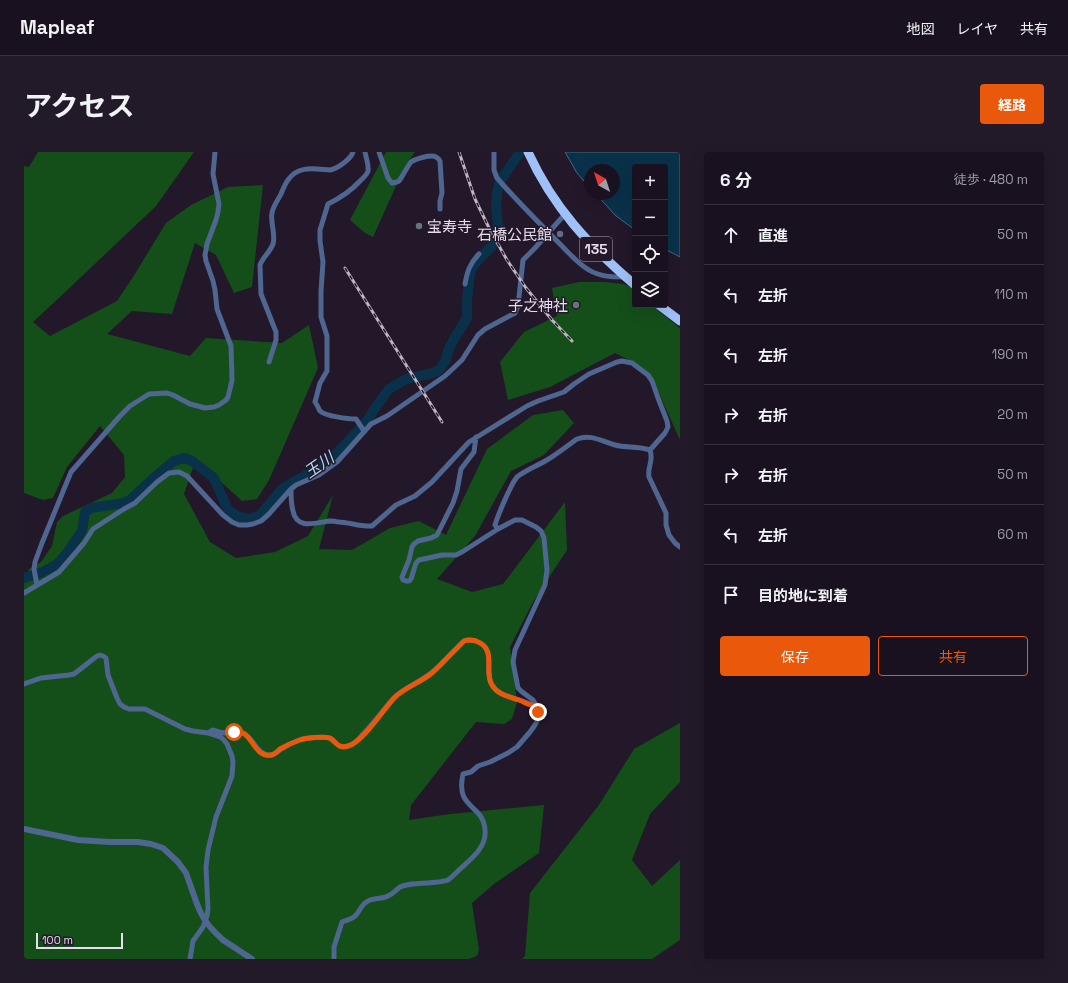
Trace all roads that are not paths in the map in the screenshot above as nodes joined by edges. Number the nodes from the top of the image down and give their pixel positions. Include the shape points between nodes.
1 (215, 152) edge
2 (353, 152) edge
3 (365, 152) edge
4 (379, 152) edge
5 (494, 152) edge
6 (529, 154) edge
7 (440, 208) dead end
8 (563, 212) junction
9 (549, 232) junction
10 (478, 254) dead end
11 (625, 277) junction
12 (632, 283) edge
13 (465, 284) dead end
14 (663, 308) edge
15 (680, 321) edge
16 (269, 362) dead end
17 (364, 431) junction
18 (476, 437) junction
19 (650, 450) junction
20 (291, 489) junction
21 (498, 529) junction
22 (680, 547) edge
23 (38, 586) junction
24 (24, 593) edge
25 (24, 684) edge
26 (536, 705) junction
27 (208, 733) junction
28 (24, 829) edge
29 (190, 959) edge
30 (252, 959) edge
31 (334, 959) edge

1 - 23 street via 213,174 219,204 205,255 215,290 217,309 231,346 232,380 228,397 219,405 205,408 167,393 157,393 149,394 130,406 71,472 35,562
2 - 16 street via 351,157 334,169 299,170 288,179 274,207 272,246 260,265 261,294 276,332
3 - 17 street via 368,164 366,175 344,196 328,204 320,230 323,262 321,317 327,336 327,371 320,383 315,402 324,413 356,419
4 - 7 street via 392,183 399,181 413,160 428,156 438,158 442,193
5 - 9 street via 494,170 497,178
6 - 8 highway, 135
8 - 9 street
8 - 11 highway, 135
9 - 11 street via 589,270 611,278
9 - 17 street via 523,260 515,313 478,335 462,360 445,376
10 - 13 street via 469,266
11 - 12 highway, 135
14 - 15 highway
17 - 20 street via 337,462 319,475
18 - 19 street via 527,406 564,392 589,374 622,360 632,363 648,375 667,421 665,433
18 - 20 street via 463,447 432,482 415,496 396,505 372,526 330,521 304,524 296,518 293,511
18 - 21 street via 474,452 461,469 453,503 437,535 414,544 403,580 411,580 419,560 456,555
19 - 21 street via 614,444 592,437 577,439 517,478 497,518
19 - 22 street via 652,460 649,477 666,512 669,535
20 - 23 street via 268,515 243,526 227,519 187,476 179,472 169,473 135,503 93,529 59,572
21 - 26 street via 515,520 522,520 540,529 544,538 547,570 544,586 515,650 513,662 518,688
23 - 24 street
25 - 27 street via 42,678 69,676 100,655 106,658 108,675 117,698 124,707 145,709 192,732
26 - 27 street via 496,690 489,680 486,649 478,642 469,640 464,641 431,673 404,689 368,730 355,743 346,747 328,738 315,738 300,740 281,748 275,754 266,755 240,732 222,733 213,730
26 - 31 street via 538,719 517,747 464,774 461,790 463,796 485,824 486,833 476,854 448,880 404,886 384,898 365,902 353,918 342,922 334,947
27 - 29 street via 223,739 230,751 233,762 232,776 216,817 208,850 207,916 203,927 192,941
28 - 30 street, bridge via 78,840 138,842 163,848 186,874 207,924 223,940

